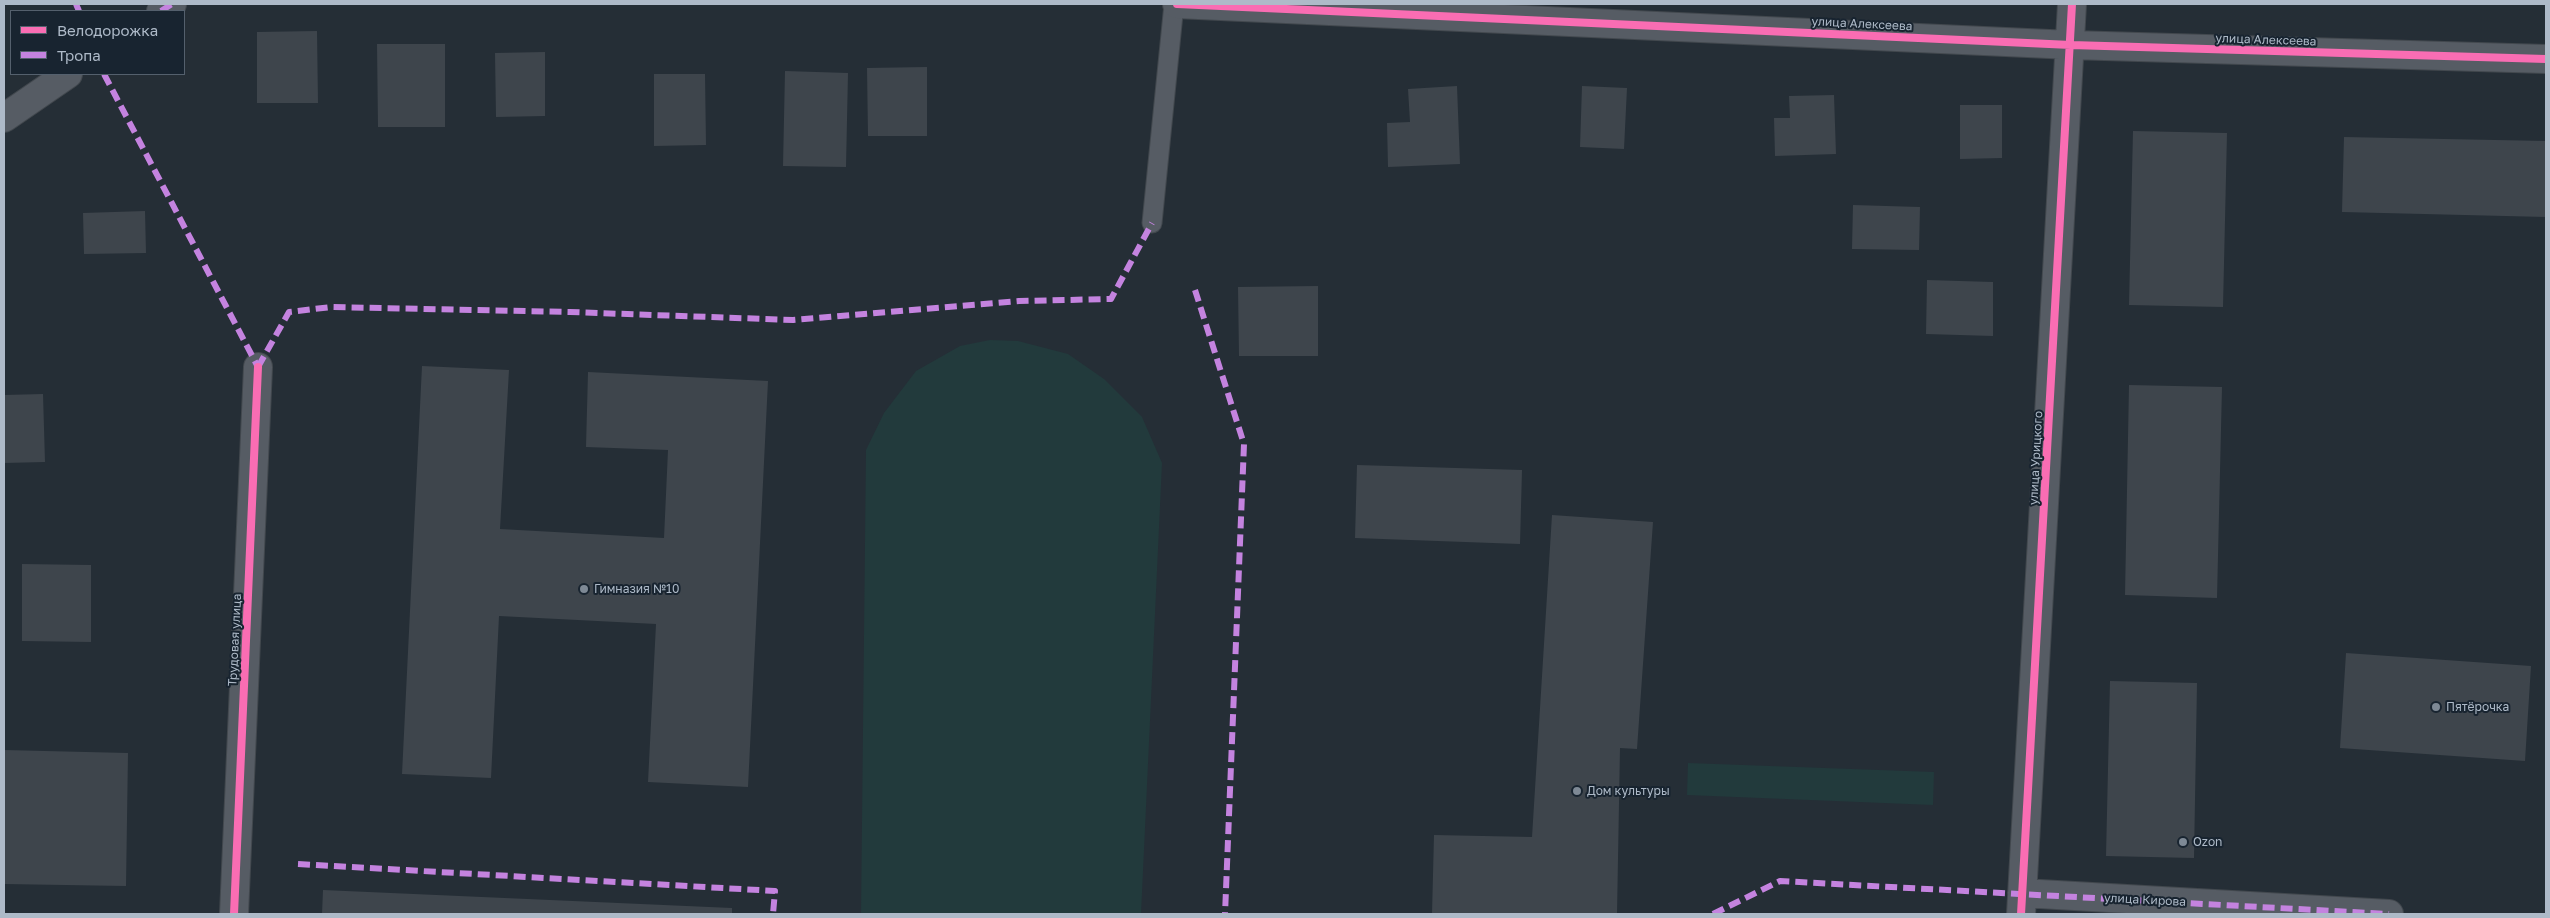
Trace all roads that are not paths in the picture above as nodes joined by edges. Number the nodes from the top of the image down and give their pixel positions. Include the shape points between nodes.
1 (1175, 4) edge
2 (2072, 4) edge
3 (2071, 45) junction
4 (2546, 59) edge
5 (67, 75) edge
6 (4, 118) edge
7 (1152, 223) dead end
8 (258, 367) dead end
9 (2022, 904) edge
10 (234, 914) edge
11 (2388, 914) edge

1 - 3 street, улица Алексеева
1 - 7 lane
2 - 3 street, улица Урицкого
3 - 4 street, улица Алексеева
3 - 9 street, улица Урицкого
5 - 6 street
8 - 10 street, Трудовая улица
9 - 11 street, улица Кирова

